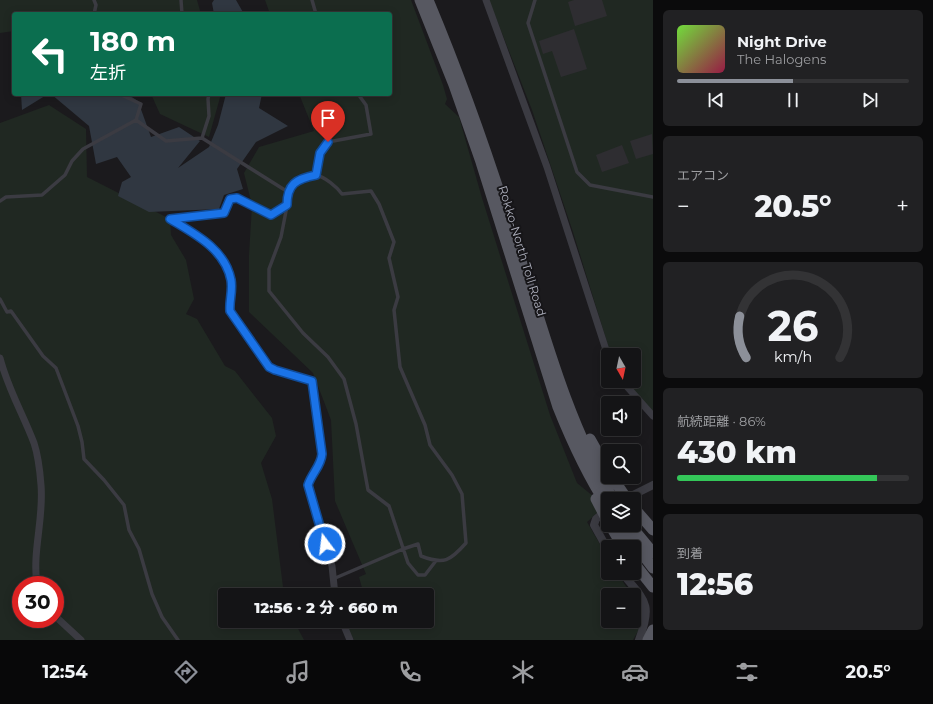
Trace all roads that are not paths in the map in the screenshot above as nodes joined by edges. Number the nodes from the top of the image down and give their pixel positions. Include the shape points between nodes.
1 (94, 0) edge
2 (181, 0) edge
3 (312, 0) edge
4 (420, 0) edge
5 (428, 0) edge
6 (486, 0) edge
7 (535, 0) edge
8 (94, 12) edge
9 (182, 12) edge
10 (315, 12) edge
11 (123, 96) edge
12 (209, 96) edge
13 (359, 96) edge
14 (136, 120) junction
15 (202, 138) junction
16 (316, 175) junction
17 (288, 192) junction
18 (653, 197) edge
19 (0, 201) edge
20 (287, 205) junction
21 (202, 239) joint
22 (0, 299) edge
23 (547, 343) junction
24 (605, 348) edge
25 (0, 358) edge
26 (628, 388) edge
27 (653, 416) edge
28 (601, 460) edge
29 (584, 468) junction
30 (618, 484) edge
31 (653, 485) edge
32 (609, 492) edge
33 (626, 492) edge
34 (640, 492) edge
35 (601, 504) edge
36 (601, 505) edge
37 (601, 516) edge
38 (641, 516) edge
39 (653, 530) edge
40 (625, 532) edge
41 (634, 532) edge
42 (635, 532) edge
43 (602, 540) edge
44 (403, 549) junction
45 (653, 553) edge
46 (641, 560) edge
47 (653, 561) edge
48 (435, 562) junction
49 (653, 568) edge
50 (641, 572) edge
51 (36, 576) edge
52 (653, 576) edge
53 (333, 579) junction
54 (628, 580) edge
55 (653, 587) edge
56 (334, 588) edge
57 (64, 624) edge
58 (345, 628) edge
59 (653, 630) edge
60 (81, 640) edge
61 (178, 640) edge
62 (350, 640) edge
63 (639, 640) edge
64 (648, 640) edge

1 - 8 lane
2 - 9 lane
3 - 10 lane
4 - 29 main road, Rokko-North Toll Road via 481,162 558,407
5 - 23 main road, Rokko-North Toll Road via 489,160
6 - 24 street via 548,167
7 - 18 lane via 528,23 578,172 590,185
11 - 14 lane via 141,104
12 - 15 lane via 209,116
13 - 16 lane via 366,105 371,134 328,142 320,153
14 - 15 lane via 166,141
14 - 19 lane via 83,149 72,161 65,175 42,195 6,197
15 - 17 lane
16 - 17 lane via 301,178
16 - 48 lane via 335,185 342,194 371,191 394,242 389,258 398,297 394,310 400,367 425,425 430,445 452,475 462,494 466,543 453,557
17 - 20 lane
20 - 21 lane via 271,215 237,198 230,199 224,213 170,219
20 - 44 lane via 281,237 269,269 269,290 344,379 356,424 368,490 389,506
21 - 53 street via 224,262 231,282 230,311 269,367 312,381 322,462 308,485 332,566
22 - 61 lane via 42,356 56,368 78,426 84,459 124,505 129,530 140,549 152,594 162,617
23 - 28 main road
23 - 32 main road, Rokko-North Toll Road via 583,442
25 - 51 street via 6,380 34,444 41,486
26 - 27 street
29 - 35 main road, Rokko-North Toll Road
29 - 36 main road
30 - 33 main road
31 - 34 street
37 - 43 street via 596,519 594,525
38 - 39 main road
40 - 49 main road
41 - 47 main road
42 - 45 main road
44 - 48 lane via 418,544 421,556
44 - 48 lane via 408,563 418,575 425,575
44 - 53 lane
46 - 52 main road
50 - 55 main road
53 - 56 street
54 - 63 street via 647,604 649,613
57 - 60 street
58 - 62 street
59 - 64 main road

